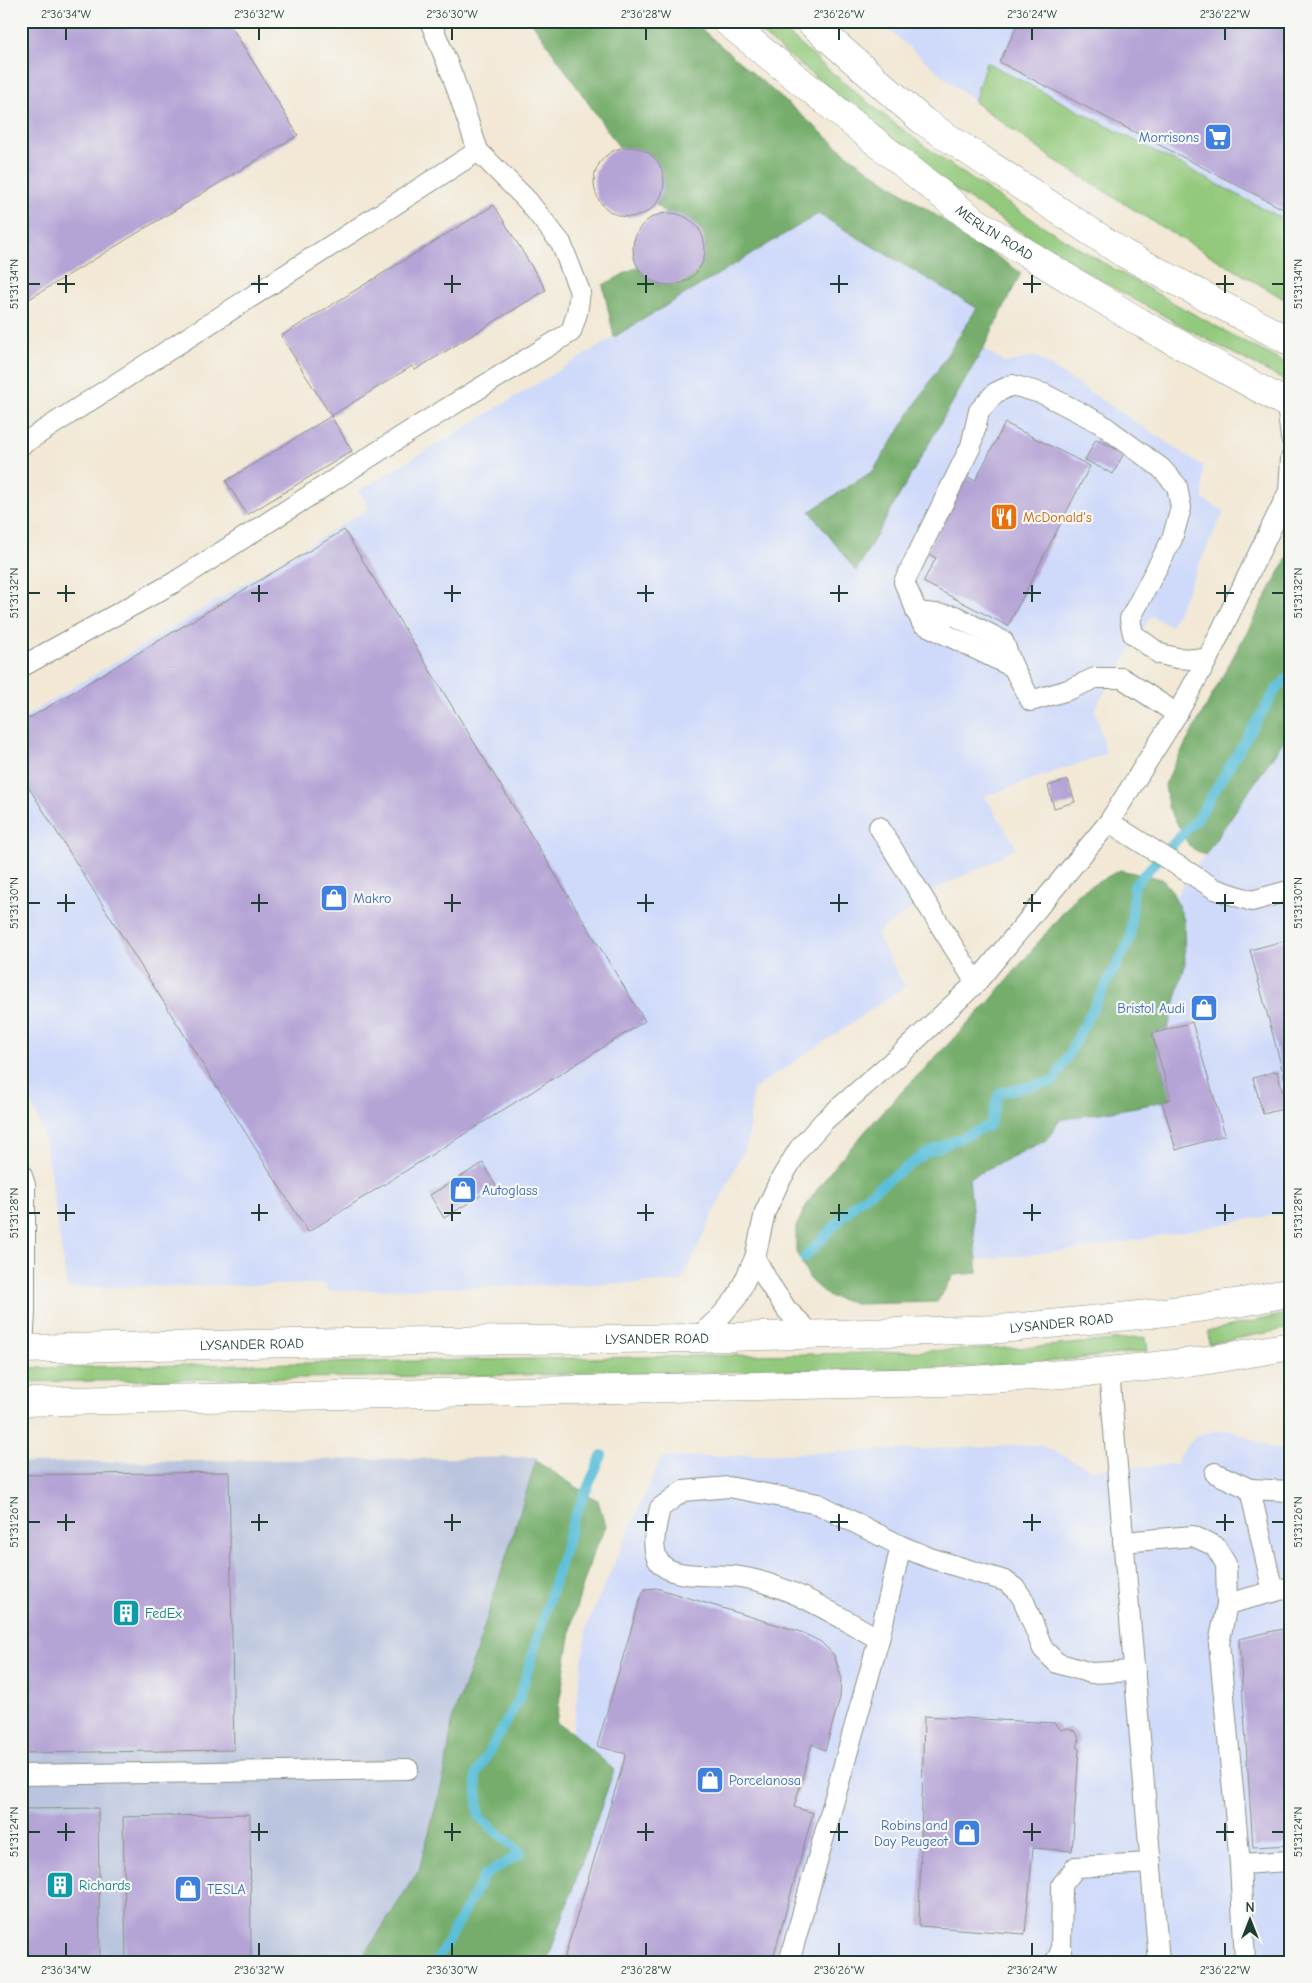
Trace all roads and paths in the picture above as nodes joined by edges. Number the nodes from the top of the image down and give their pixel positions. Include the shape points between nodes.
1 (430, 21) edge
2 (726, 21) edge
3 (810, 21) edge
4 (478, 151) junction
5 (1291, 342) edge
6 (1289, 405) edge
7 (1291, 438) edge
8 (21, 445) edge
9 (1291, 459) edge
10 (1290, 490) edge
11 (1207, 660) junction
12 (21, 667) edge
13 (1178, 714) junction
14 (1109, 822) junction
15 (879, 827) dead end
16 (1291, 890) edge
17 (976, 983) junction
18 (21, 1173) edge
19 (755, 1258) junction
20 (1291, 1292) edge
21 (814, 1335) junction
22 (697, 1338) junction
23 (1291, 1346) edge
24 (22, 1349) edge
25 (1109, 1371) junction
26 (21, 1402) edge
27 (1215, 1473) dead end
28 (1250, 1489) junction
29 (1291, 1490) edge
30 (1123, 1542) junction
31 (901, 1546) junction
32 (1282, 1590) edge
33 (1226, 1604) junction
34 (879, 1639) junction
35 (1135, 1670) junction
36 (408, 1769) dead end
37 (21, 1775) edge
38 (1291, 1862) edge
39 (1151, 1863) junction
40 (1240, 1864) junction
41 (789, 1962) edge
42 (1055, 1962) edge
43 (1159, 1962) edge
44 (1245, 1962) edge

1 - 4 lane
2 - 6 street, MERLIN ROAD via 973,220 1141,323
3 - 5 street via 923,121 1123,253
4 - 8 lane
4 - 12 lane via 527,200 561,243 580,292 572,332 407,433 176,582
6 - 7 lane
9 - 10 lane
10 - 11 lane
11 - 13 lane
11 - 13 lane via 1160,654 1133,634 1130,619 1172,539 1181,508 1177,486 1162,468 1100,423 1044,394 1012,385 995,393 979,412 971,446 904,582 916,612 955,616 1003,641 1031,701 1095,678 1122,678
13 - 14 lane
14 - 16 lane via 1215,889 1252,901
14 - 17 lane
15 - 17 lane
17 - 19 lane via 824,1121 799,1149 765,1212
18 - 24 lane via 25,1184
19 - 21 lane via 787,1310
19 - 22 lane via 737,1297
20 - 21 street, LYSANDER ROAD via 1168,1312 1000,1330
21 - 22 street, LYSANDER ROAD
22 - 24 street, LYSANDER ROAD
23 - 25 street via 1202,1361
25 - 26 street via 942,1382
25 - 30 lane
27 - 28 lane
28 - 29 lane
28 - 32 lane
30 - 33 lane via 1194,1536 1215,1546 1226,1564
30 - 35 lane
31 - 34 lane
31 - 34 lane via 818,1504 729,1487 683,1490 660,1508 654,1538 657,1560 667,1569 681,1574 734,1576 778,1586
31 - 35 lane via 1005,1581 1016,1589 1043,1649 1057,1663 1091,1673
32 - 33 lane
33 - 40 lane via 1218,1644
34 - 41 lane
35 - 39 lane
36 - 37 lane
38 - 40 lane
39 - 42 lane via 1076,1867 1062,1885 1061,1952
39 - 43 lane
40 - 44 lane

